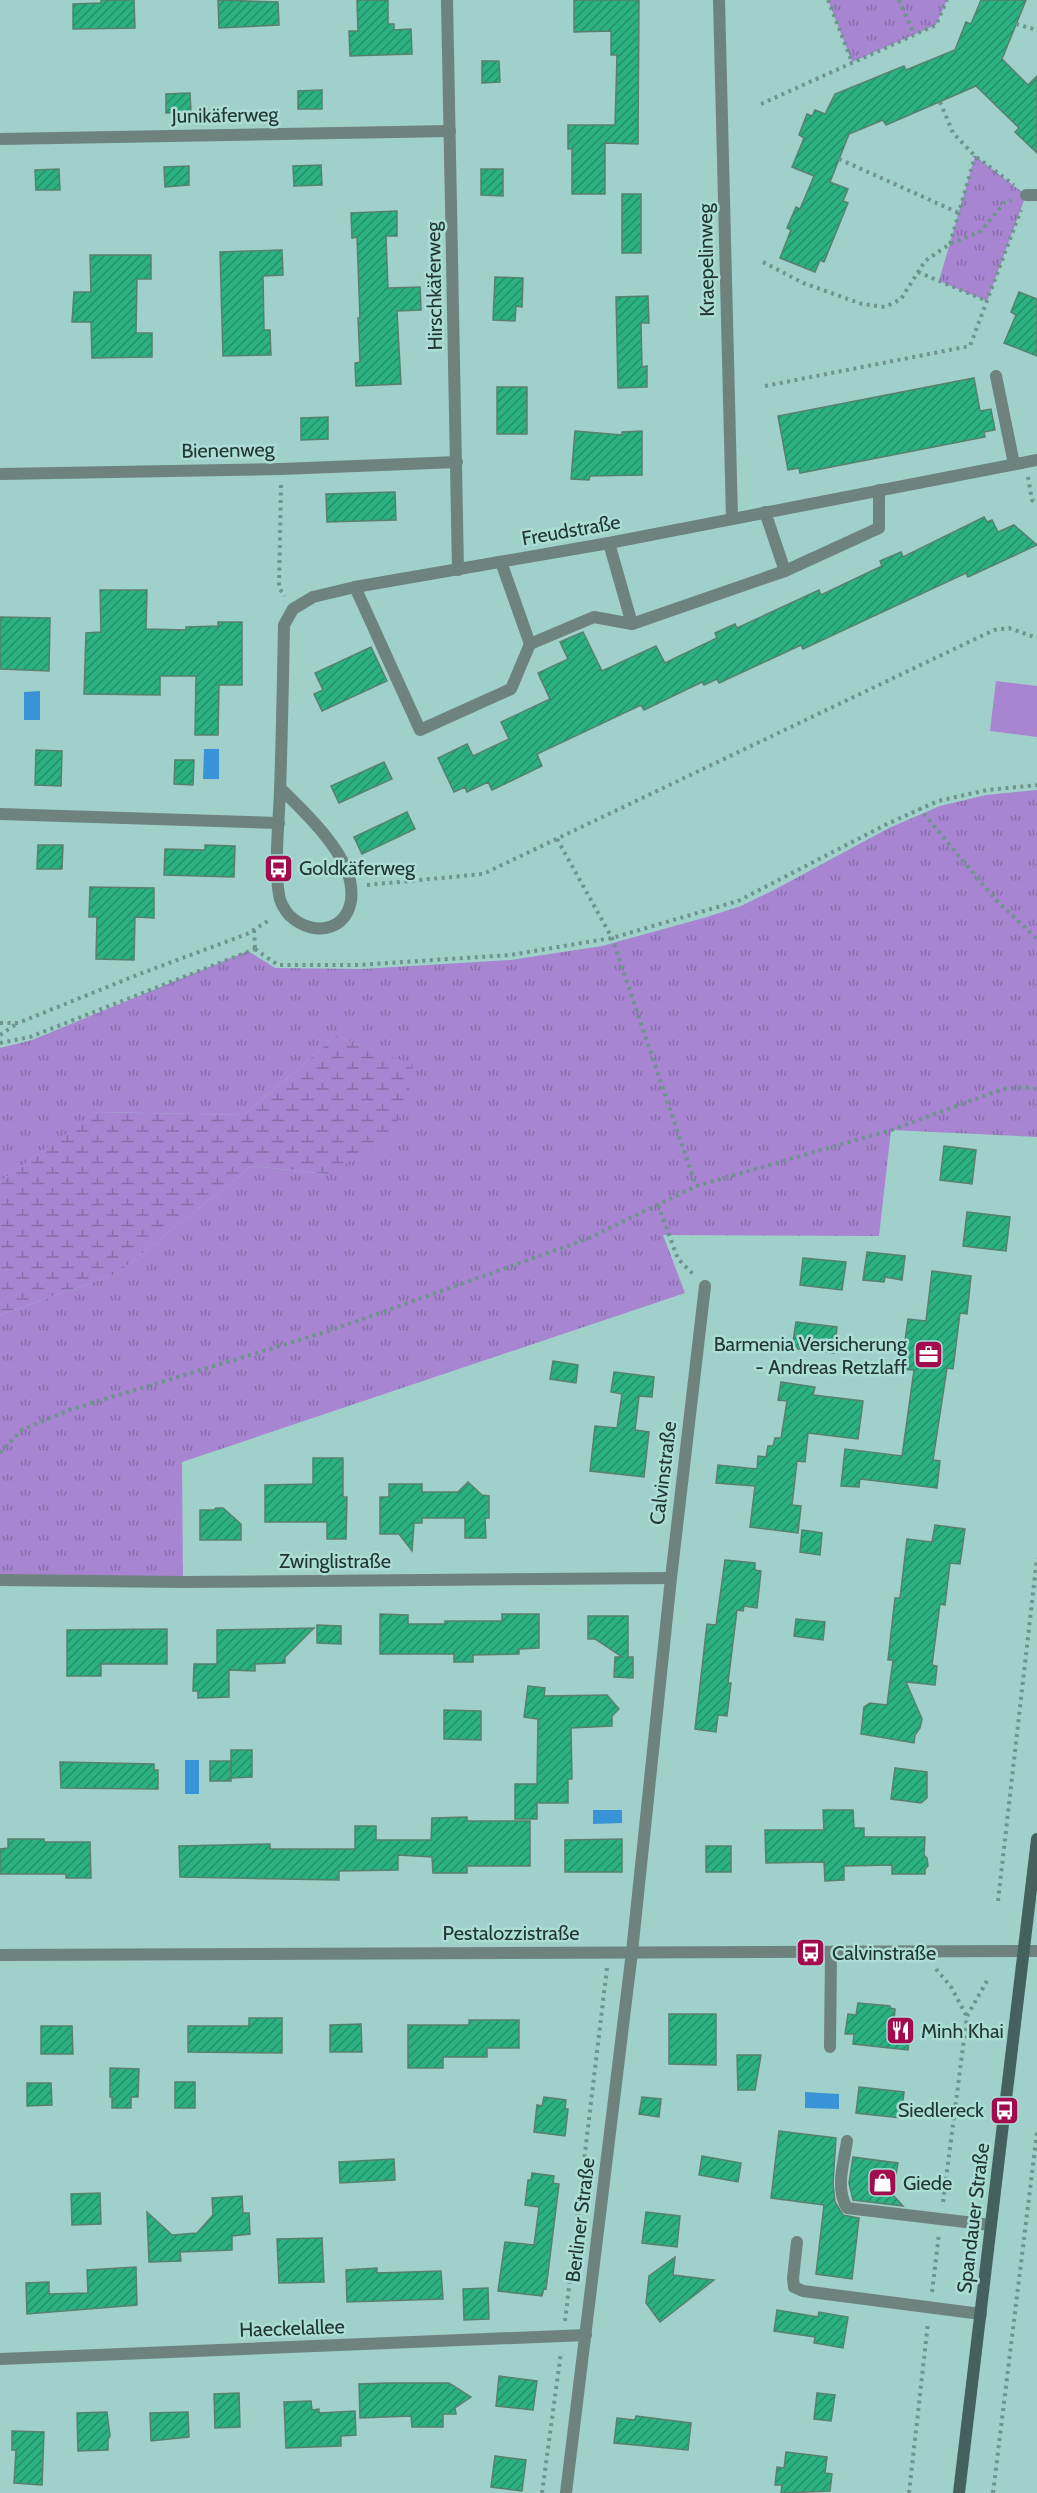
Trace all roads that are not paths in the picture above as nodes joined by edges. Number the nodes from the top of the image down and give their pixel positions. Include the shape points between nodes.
1 (447, 0) edge
2 (719, 0) edge
3 (450, 131) junction
4 (0, 139) edge
5 (996, 376) dead end
6 (457, 462) junction
7 (1025, 462) edge
8 (0, 474) edge
9 (879, 490) junction
10 (765, 512) junction
11 (732, 519) junction
12 (609, 543) junction
13 (501, 562) junction
14 (458, 570) junction
15 (785, 570) junction
16 (355, 587) junction
17 (632, 624) junction
18 (530, 644) junction
19 (280, 789) junction
20 (0, 814) edge
21 (279, 823) junction
22 (705, 1286) road end
23 (671, 1578) junction
24 (0, 1580) edge
25 (1037, 1839) edge
26 (1023, 1951) junction
27 (1037, 1951) edge
28 (632, 1952) junction
29 (831, 1953) junction
30 (0, 1955) edge
31 (830, 2047) dead end
32 (847, 2141) dead end
33 (991, 2226) junction
34 (797, 2242) dead end
35 (981, 2314) junction
36 (586, 2335) junction
37 (0, 2359) edge
38 (566, 2493) edge
39 (959, 2493) edge

1 - 3 street, Hirschkäferweg
2 - 11 street, Kraepelinweg
3 - 4 street, Junikäferweg
3 - 6 street, Hirschkäferweg
5 - 7 street
6 - 8 street, Bienenweg
6 - 14 street, Hirschkäferweg
7 - 9 street, Freudstraße
9 - 10 street, Freudstraße
9 - 15 street via 879,528
10 - 11 street, Freudstraße
10 - 15 street
11 - 12 street, Freudstraße
12 - 13 street, Freudstraße
12 - 17 street
13 - 14 street, Freudstraße
13 - 18 street
14 - 16 street, Freudstraße
15 - 17 street
16 - 18 street via 420,730 511,689
16 - 19 street, Freudstraße via 313,597 293,609 284,625
17 - 18 street via 594,617
19 - 21 street
19 - 21 street via 308,814 330,843 351,886 350,911 341,921 315,929 300,925 284,910 279,895
20 - 21 street
22 - 23 street, Calvinstraße
23 - 24 street, Zwinglistraße
23 - 28 street, Calvinstraße
25 - 26 main road, Spandauer Straße
26 - 27 street, Pestalozzistraße
26 - 29 street, Pestalozzistraße
26 - 33 main road, Spandauer Straße
28 - 29 street, Pestalozzistraße
28 - 30 street, Pestalozzistraße
28 - 36 street, Berliner Straße
29 - 31 street
32 - 33 street via 840,2188 847,2208
33 - 35 main road, Spandauer Straße
34 - 35 street via 794,2287 803,2291
35 - 39 main road, Spandauer Straße
36 - 37 street, Haeckelallee
36 - 38 street, Berliner Straße

